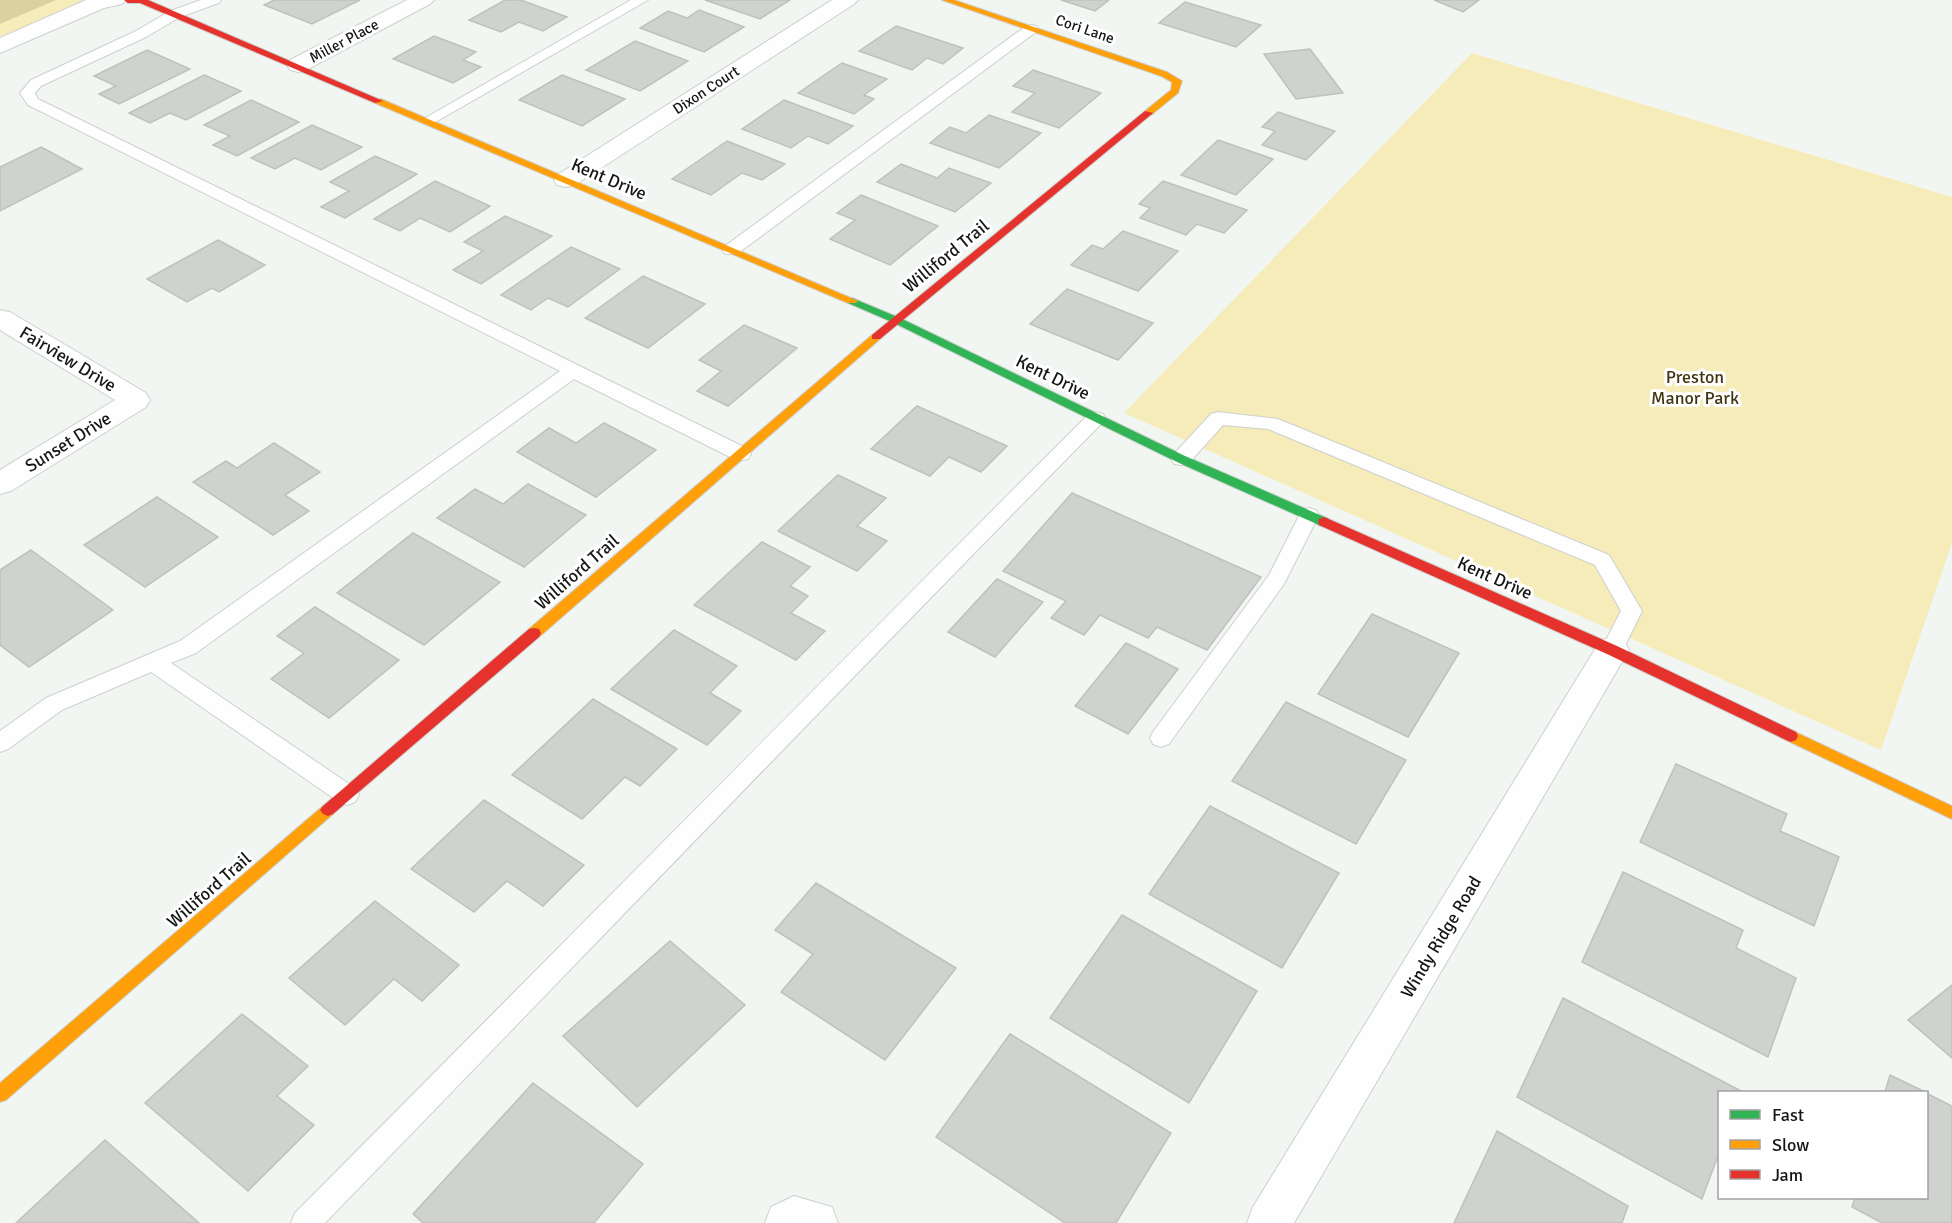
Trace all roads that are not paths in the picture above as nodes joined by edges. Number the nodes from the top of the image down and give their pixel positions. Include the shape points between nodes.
1 (115, 0) edge
2 (128, 0) edge
3 (214, 0) edge
4 (423, 0) edge
5 (640, 0) edge
6 (847, 0) edge
7 (946, 0) edge
8 (175, 14) junction
9 (1031, 29) junction
10 (0, 46) edge
11 (298, 65) junction
12 (1177, 81) joint
13 (427, 121) junction
14 (566, 180) junction
15 (731, 250) junction
16 (0, 318) edge
17 (896, 320) junction
18 (573, 370) junction
19 (136, 400) joint
20 (1096, 418) junction
21 (741, 454) junction
22 (1181, 459) junction
23 (0, 484) edge
24 (1309, 516) junction
25 (1612, 650) junction
26 (152, 662) junction
27 (1161, 738) dead end
28 (0, 743) edge
29 (346, 795) junction
30 (1952, 813) edge
31 (0, 1094) edge
32 (305, 1223) edge
33 (787, 1223) edge
34 (816, 1223) edge
35 (1269, 1223) edge

1 - 10 street via 99,2
2 - 8 street, Kent Drive via 141,0
3 - 8 lane
4 - 11 street, Miller Place
5 - 13 lane
6 - 14 street, Dixon Court
7 - 9 street, Cori Lane
8 - 11 street, Kent Drive
8 - 18 lane via 36,83 27,93 33,102
9 - 12 street, Cori Lane
9 - 15 lane
11 - 13 street, Kent Drive
12 - 17 street, Williford Trail via 1175,91
13 - 14 street, Kent Drive
14 - 15 street, Kent Drive
15 - 17 street, Kent Drive
16 - 19 street, Fairview Drive
17 - 20 street, Kent Drive
17 - 21 street, Williford Trail
18 - 21 lane
18 - 26 lane via 188,647
19 - 23 street, Sunset Drive
20 - 22 street, Kent Drive
20 - 32 lane
21 - 29 street, Williford Trail
22 - 24 street, Kent Drive
22 - 25 lane via 1218,418 1271,423 1602,560 1632,611
24 - 25 street, Kent Drive
24 - 27 lane via 1277,579
25 - 30 street, Kent Drive
25 - 35 street, Windy Ridge Road
26 - 28 lane via 54,704
26 - 29 lane
29 - 31 street, Williford Trail
33 - 34 street via 794,1218

